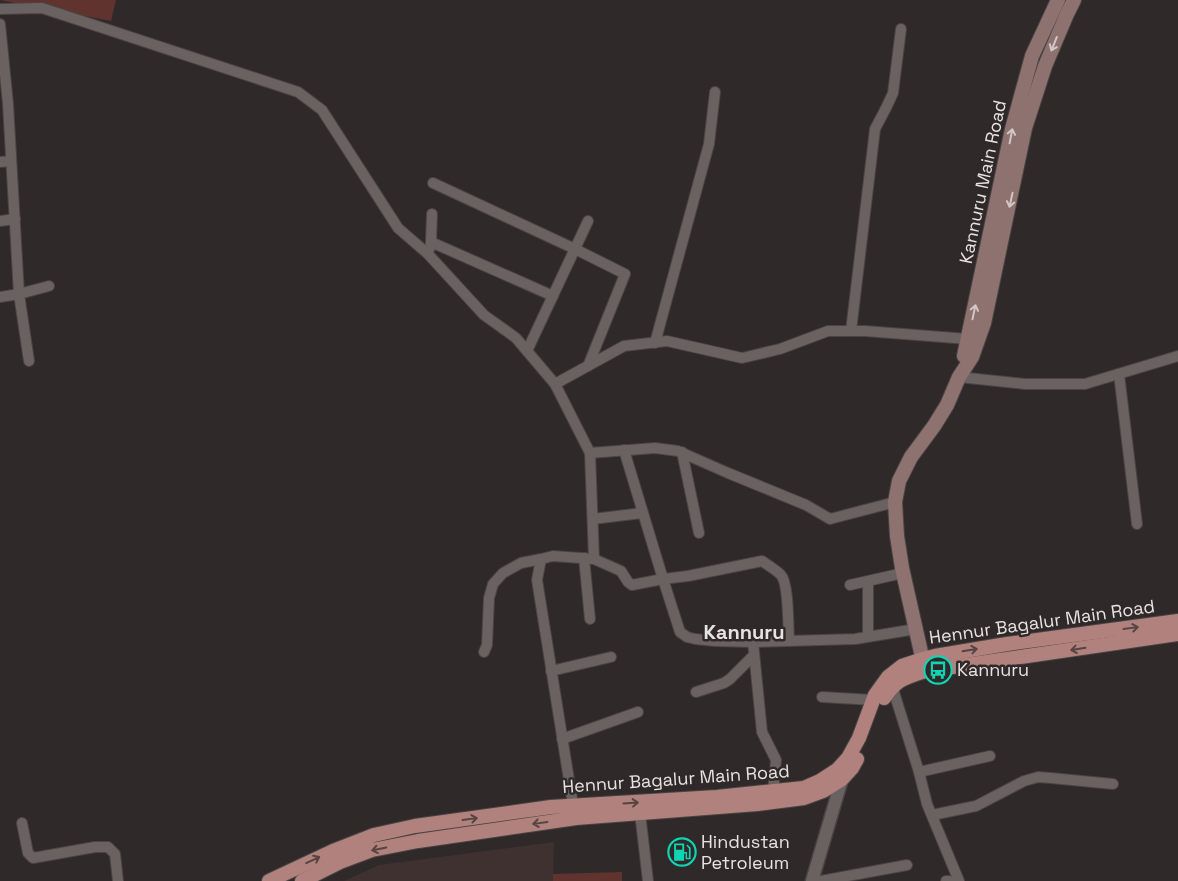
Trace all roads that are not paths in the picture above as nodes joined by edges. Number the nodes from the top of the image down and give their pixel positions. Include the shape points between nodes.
1 (1058, 0) edge
2 (1074, 0) edge
3 (0, 9) edge
4 (0, 24) edge
5 (901, 29) dead end
6 (715, 92) dead end
7 (4, 105) edge
8 (11, 161) junction
9 (0, 162) edge
10 (433, 183) dead end
11 (432, 214) dead end
12 (15, 219) junction
13 (0, 221) edge
14 (588, 221) dead end
15 (431, 242) junction
16 (575, 249) junction
17 (428, 254) junction
18 (49, 286) dead end
19 (19, 294) junction
20 (552, 296) junction
21 (0, 297) edge
22 (851, 331) junction
23 (968, 338) junction
24 (654, 343) junction
25 (527, 351) junction
26 (1178, 356) edge
27 (28, 361) dead end
28 (588, 366) junction
29 (1119, 374) junction
30 (959, 376) junction
31 (555, 384) junction
32 (624, 450) junction
33 (590, 452) junction
34 (682, 452) junction
35 (895, 502) junction
36 (642, 513) junction
37 (593, 519) junction
38 (1137, 524) dead end
39 (699, 533) dead end
40 (589, 558) junction
41 (541, 559) junction
42 (903, 573) junction
43 (663, 579) junction
44 (868, 581) junction
45 (850, 585) dead end
46 (590, 619) dead end
47 (1178, 621) edge
48 (916, 628) junction
49 (1178, 634) edge
50 (868, 636) junction
51 (788, 641) junction
52 (753, 642) junction
53 (484, 652) dead end
54 (754, 655) junction
55 (611, 657) dead end
56 (924, 665) junction
57 (551, 671) junction
58 (892, 686) junction
59 (696, 692) dead end
60 (822, 697) dead end
61 (874, 700) junction
62 (638, 712) dead end
63 (562, 739) junction
64 (990, 756) dead end
65 (919, 772) junction
66 (840, 775) junction
67 (1112, 784) dead end
68 (774, 792) junction
69 (672, 805) junction
70 (575, 812) junction
71 (640, 813) junction
72 (932, 815) junction
73 (22, 823) dead end
74 (907, 865) dead end
75 (118, 881) edge
76 (270, 881) edge
77 (302, 881) edge
78 (648, 881) edge
79 (812, 881) edge
80 (821, 881) edge
81 (960, 881) edge

23 -> 1 main road, Kannuru Main Road via 1012,129 1032,56
2 -> 30 main road via 1045,66 1025,128 984,323 972,357
3 - 17 street via 42,8 298,92 322,110 398,228
4 - 7 street
5 - 22 street via 892,93 875,129
6 - 24 street via 709,144
7 - 8 street
8 - 9 street
8 - 12 street
10 - 16 street
11 - 15 street
12 - 13 street
12 - 19 street
14 - 16 street
15 - 17 street
15 - 20 street
16 - 20 street
16 - 28 street via 625,274
17 - 25 street via 484,315 516,338
18 - 19 street
19 - 21 street
19 - 27 street
20 - 25 street
22 - 23 street
22 - 24 street via 828,331 780,349 742,358 667,341
23 - 30 main road, Kannuru Main Road
24 - 28 street via 624,346
25 - 31 street
26 - 29 street
28 - 31 street
29 - 30 street via 1085,384 1025,384
29 - 38 street
30 - 35 main road via 947,405 911,457 899,481
31 - 33 street
32 - 33 street
32 - 34 street via 655,448
32 - 36 street
33 - 37 street
34 - 35 street via 806,505 830,519
34 - 39 street
35 - 42 main road
36 - 37 street
36 - 43 street
37 - 40 street
40 - 41 street via 553,556
40 - 43 street via 621,571 632,585
40 - 46 street
41 - 53 street via 520,563 503,573 493,584
41 - 57 street via 537,580
42 - 44 street
42 - 48 main road
43 - 51 street via 762,561 784,581
43 - 52 street via 680,632 687,637
44 - 45 street
44 - 50 street
56 -> 47 main road, Hennur Bagalur Main Road via 1007,644
48 - 50 street
48 - 56 main road
49 -> 56 main road, Hennur Bagalur Main Road
50 - 51 street
51 - 52 street
52 - 54 street
54 - 59 street via 730,679
54 - 68 street via 762,732 776,760
55 - 57 street
56 - 58 main road, Hennur Bagalur Main Road
56 - 61 main road, Hennur Bagalur Main Road via 902,666 888,677
57 - 63 street
58 - 65 street
58 - 66 main road, Hennur Bagalur Main Road via 852,768
60 - 61 street
61 - 66 main road, Hennur Bagalur Main Road
62 - 63 street
63 - 70 street
64 - 65 street
65 - 72 street
66 - 68 main road, Hennur Bagalur Main Road via 804,788
66 - 69 main road, Hennur Bagalur Main Road via 822,792 804,798 757,804
66 - 79 street
67 - 72 street via 1038,777 976,806
68 - 69 main road, Hennur Bagalur Main Road
70 -> 69 main road, Hennur Bagalur Main Road
69 - 71 main road, Hennur Bagalur Main Road
70 - 71 main road, Hennur Bagalur Main Road
76 -> 70 main road, Hennur Bagalur Main Road via 333,851 415,826 551,807
70 -> 77 main road, Hennur Bagalur Main Road via 372,850
71 - 78 street
72 - 81 street
73 - 75 street via 28,853 34,858 108,847 115,854
74 - 80 street

